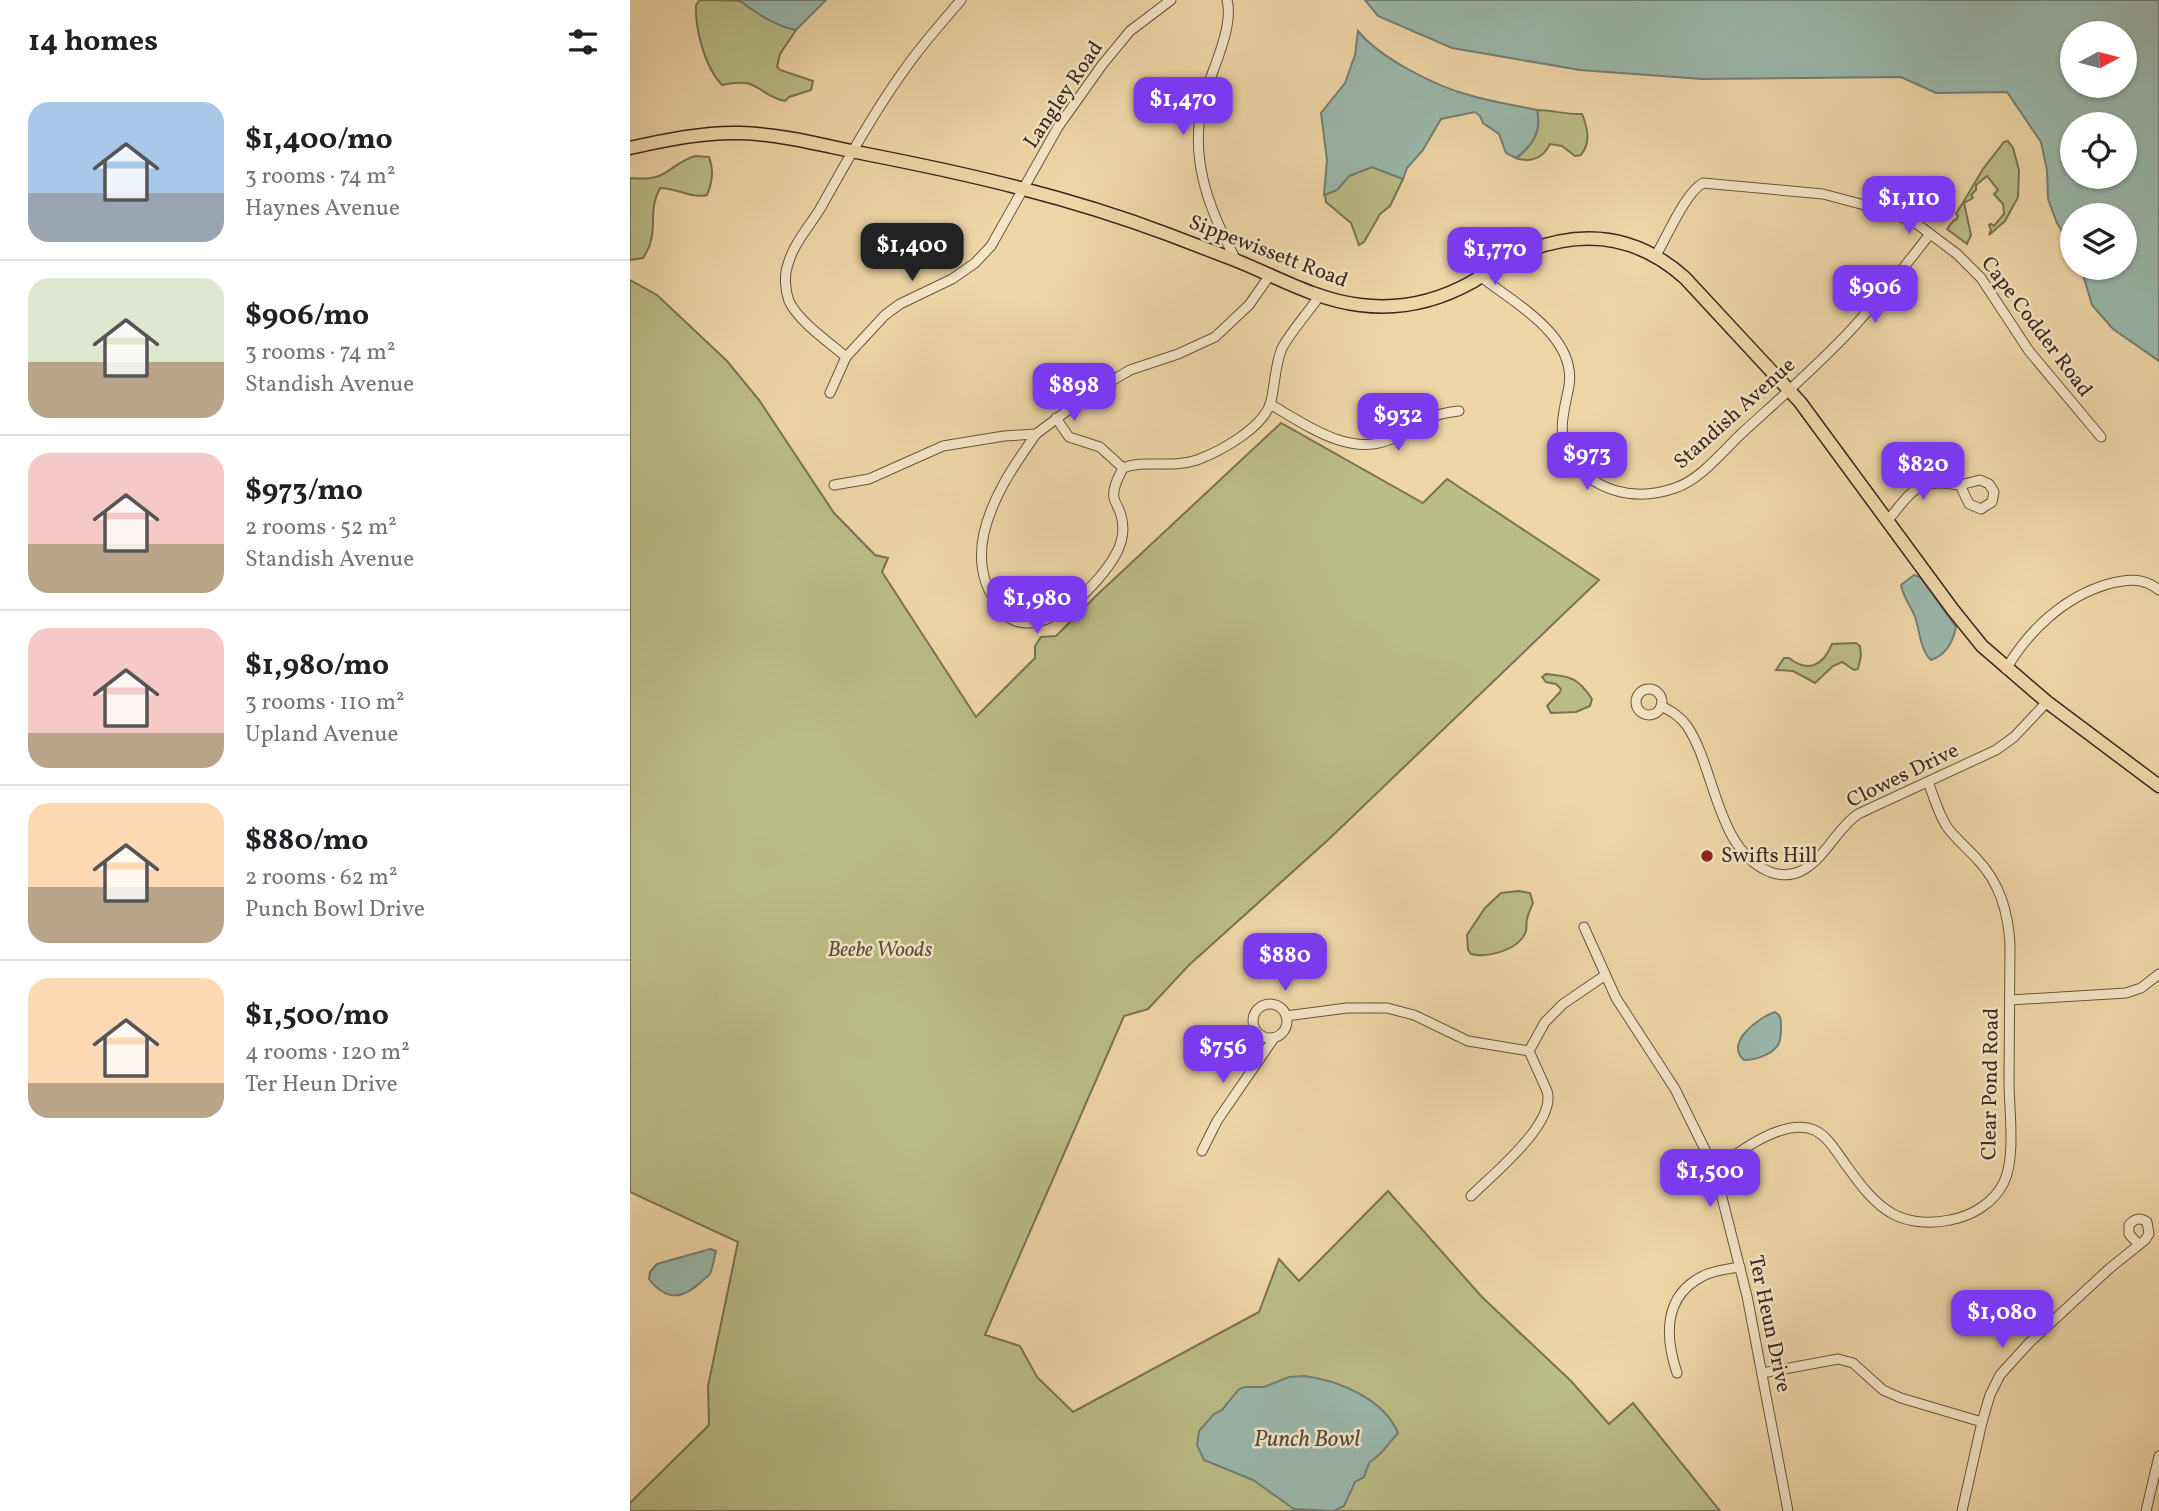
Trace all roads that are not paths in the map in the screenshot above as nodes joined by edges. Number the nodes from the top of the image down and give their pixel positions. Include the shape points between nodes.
1 (961, 0) edge
2 (1171, 0) edge
3 (1227, 0) edge
4 (630, 148) edge
5 (852, 151) junction
6 (1025, 189) junction
7 (1217, 224) junction
8 (1930, 233) junction
9 (1216, 253) junction
10 (1656, 255) junction
11 (1236, 260) junction
12 (1270, 275) junction
13 (1480, 276) junction
14 (1320, 295) junction
15 (846, 357) junction
16 (1790, 389) junction
17 (830, 393) dead end
18 (1270, 404) junction
19 (1460, 411) dead end
20 (1056, 418) junction
21 (1036, 434) junction
22 (2101, 437) dead end
23 (1123, 468) junction
24 (834, 485) dead end
25 (1960, 485) dead end
26 (1888, 520) junction
27 (2159, 590) edge
28 (2006, 668) junction
29 (2046, 702) junction
30 (1661, 706) dead end
31 (1928, 782) junction
32 (2159, 786) edge
33 (1584, 927) dead end
34 (2159, 974) edge
35 (1604, 976) junction
36 (2010, 1000) junction
37 (1286, 1016) junction
38 (1273, 1038) junction
39 (1528, 1051) junction
40 (1202, 1151) dead end
41 (1715, 1170) junction
42 (1471, 1196) dead end
43 (2139, 1245) dead end
44 (1740, 1267) junction
45 (1677, 1373) dead end
46 (1762, 1373) junction
47 (1982, 1422) junction
48 (2159, 1459) edge
49 (1788, 1511) edge
50 (1962, 1511) edge
51 (2146, 1511) edge

1 - 5 street via 908,64
2 - 6 street, Langley Road via 1130,31 1102,65 1058,127
3 - 7 street via 1225,32 1202,106 1198,146 1201,178
4 - 5 main road, Sippewissett Road via 741,133
5 - 6 main road, Sippewissett Road
5 - 15 street via 796,245 785,278 797,313
6 - 9 main road, Sippewissett Road via 1099,210
6 - 15 street, Langley Road via 991,246 975,262 892,310
7 - 9 street
7 - 11 street
8 - 10 street, Cape Codder Road via 1902,216 1842,198 1708,182 1699,184
8 - 16 street, Standish Avenue via 1849,332
8 - 22 street, Cape Codder Road via 1981,278 2029,351
9 - 11 main road, Sippewissett Road
10 - 13 main road, Sippewissett Road via 1604,238 1571,240 1521,254
10 - 16 main road, Sippewissett Road via 1685,278
11 - 12 main road, Sippewissett Road
12 - 14 main road, Sippewissett Road
12 - 20 street via 1243,312 1215,337 1130,370
13 - 14 main road, Sippewissett Road via 1445,294 1403,305 1363,306
13 - 16 street, Standish Avenue via 1542,325 1564,350 1570,384 1563,436 1569,454 1608,490 1651,495 1678,488
14 - 18 street via 1283,347
15 - 17 street, Langley Road
16 - 26 main road, Sippewissett Road
18 - 19 street via 1346,443 1363,446 1393,438 1431,416
18 - 23 street via 1258,424 1198,459 1172,466 1134,463
20 - 21 street
20 - 23 street via 1069,437 1100,447
21 - 23 street via 996,498 984,533 984,578 1010,619 1026,623 1051,618 1089,588 1110,562 1123,533 1114,500
21 - 24 street via 943,446 869,479
25 - 26 street via 1923,485 1912,491
26 - 28 main road, Sippewissett Road via 1963,624
27 - 28 street via 2147,582 2129,580 2077,596 2039,628
28 - 29 main road, Sippewissett Road
29 - 31 street, Clowes Drive via 2006,744
29 - 32 main road, Sippewissett Road
30 - 31 street, Clowes Drive via 1689,729 1738,845 1776,874 1805,869 1853,818
31 - 36 street, Clear Pond Road via 1947,826 1983,866 2001,896 2009,928
33 - 35 street, Ter Heun Drive
34 - 36 street via 2126,993
35 - 39 street via 1563,1004
35 - 41 street, Ter Heun Drive via 1675,1089
36 - 41 street, Clear Pond Road via 2009,1164 2004,1182 1980,1209 1941,1222 1913,1221 1894,1214 1876,1202 1825,1138 1813,1129 1796,1126 1776,1131
37 - 38 street via 1283,1032
37 - 38 street via 1275,1005 1256,1012 1258,1033
37 - 39 street via 1387,1008 1414,1015 1468,1041
38 - 40 street
39 - 42 street via 1547,1091 1547,1109 1521,1147
41 - 44 street, Ter Heun Drive
43 - 47 street via 2039,1333 2000,1375
44 - 45 street via 1702,1276 1672,1307 1668,1331
44 - 46 street, Ter Heun Drive
46 - 47 street via 1838,1359 1853,1363 1883,1390 1901,1398
46 - 49 street, Ter Heun Drive
47 - 50 street
48 - 51 street

